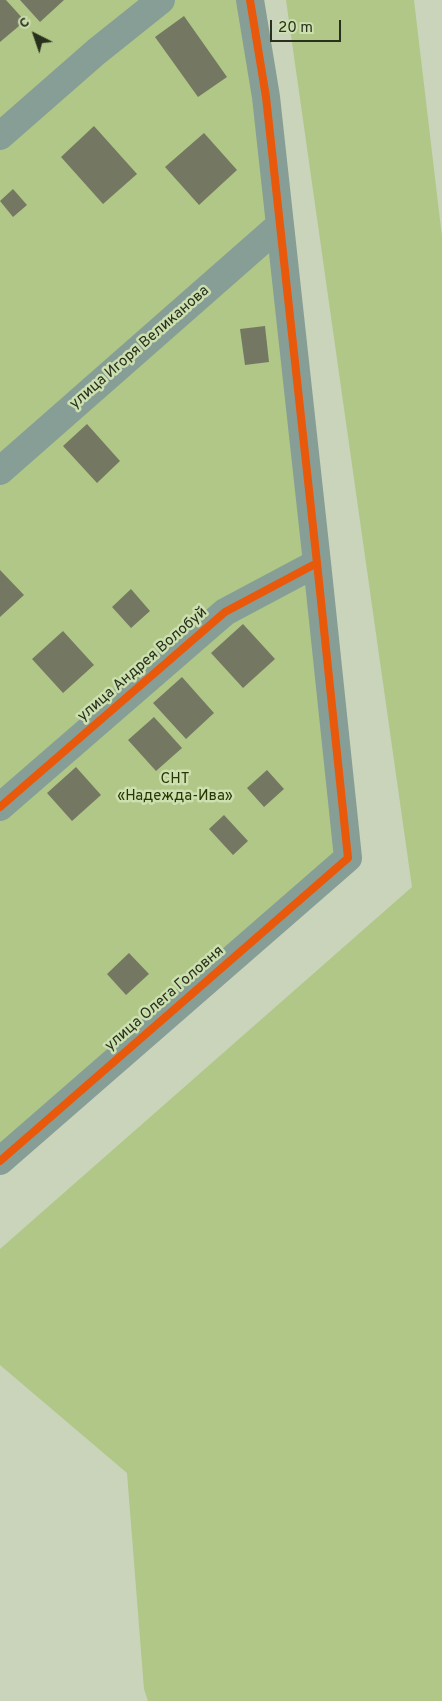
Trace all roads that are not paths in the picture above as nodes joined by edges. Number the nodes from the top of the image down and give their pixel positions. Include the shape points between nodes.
1 (160, 0) edge
2 (250, 0) edge
3 (0, 136) edge
4 (280, 225) junction
5 (0, 471) edge
6 (318, 563) junction
7 (0, 807) edge
8 (0, 1161) edge

1 - 3 street
2 - 4 street via 266,97
4 - 5 street, улица Игоря Великанова
4 - 6 street
6 - 7 street, улица Андрея Волобуй via 225,612
6 - 8 street, улица Олега Головня via 348,858

